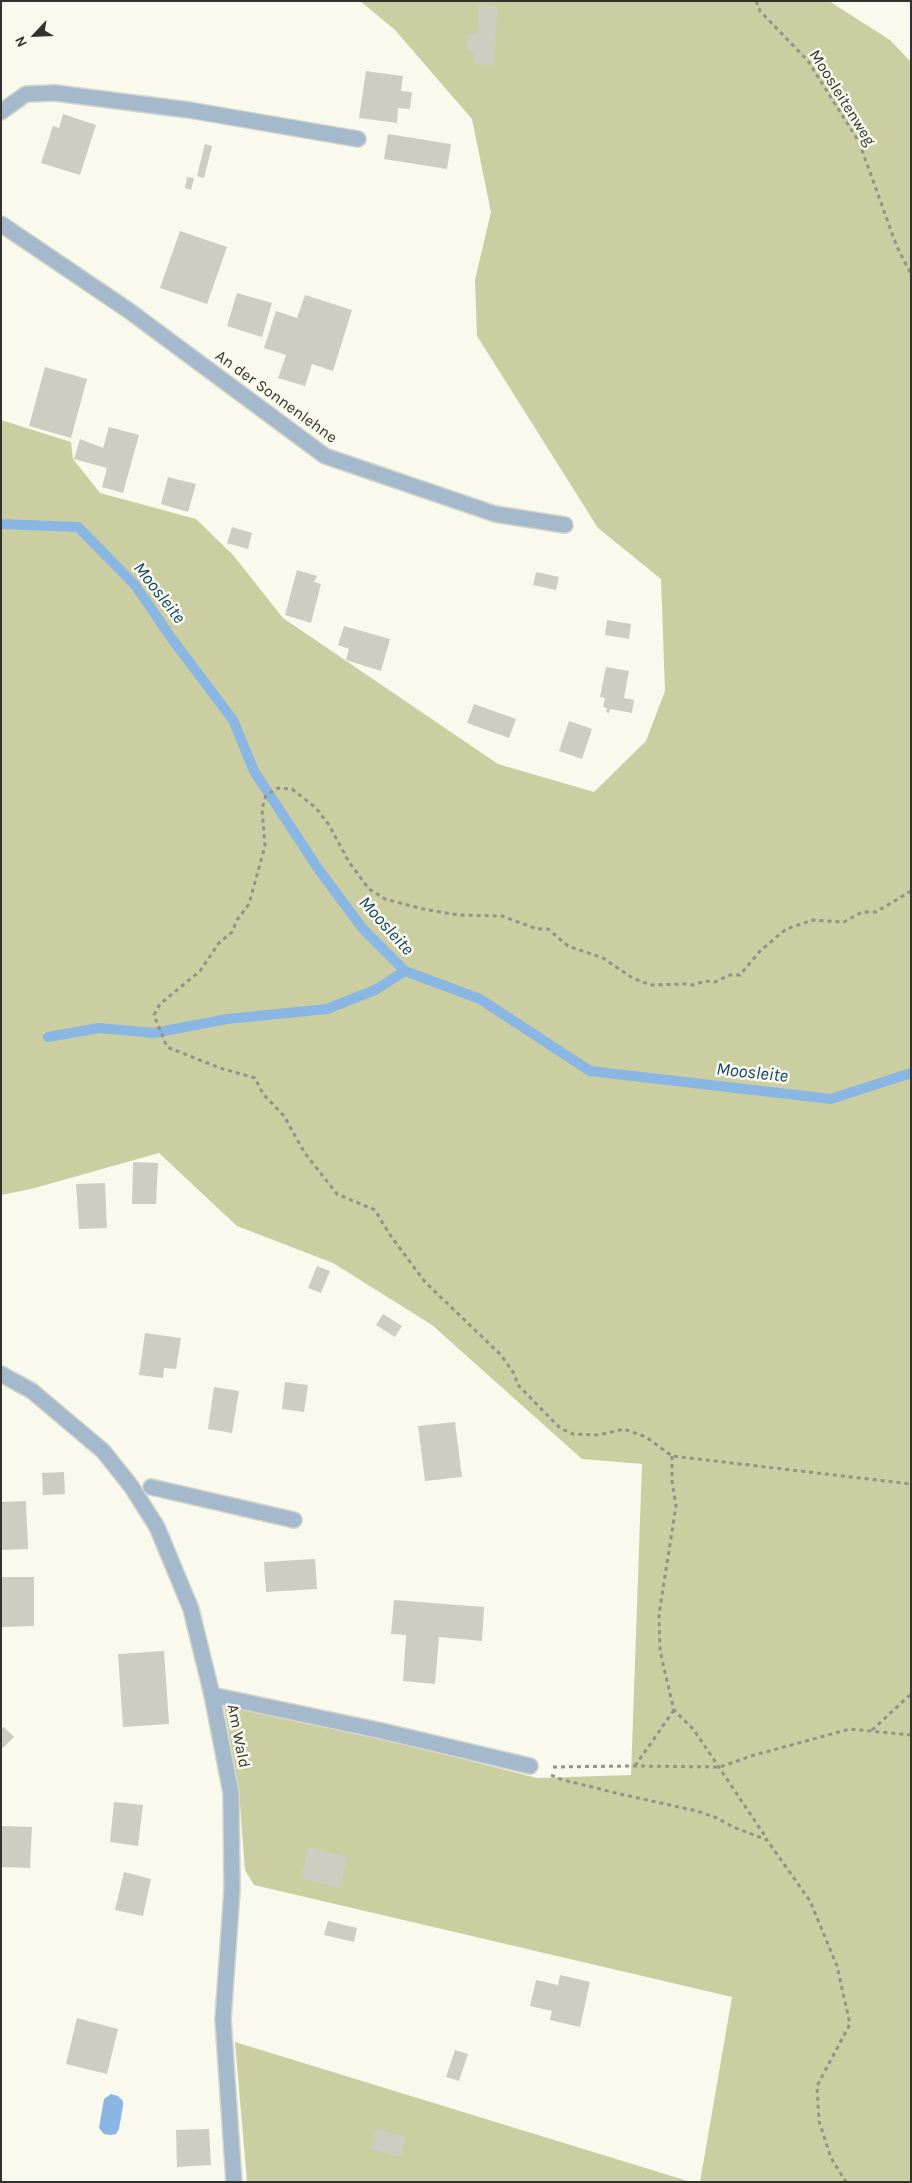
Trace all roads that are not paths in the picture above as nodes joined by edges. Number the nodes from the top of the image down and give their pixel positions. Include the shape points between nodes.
1 (1, 112) edge
2 (358, 139) dead end
3 (1, 224) edge
4 (564, 525) dead end
5 (1, 1374) edge
6 (151, 1487) dead end
7 (294, 1520) dead end
8 (212, 1696) junction
9 (530, 1766) road end
10 (234, 2182) edge

1 - 2 street via 26,94 55,93 189,110
3 - 4 street, An der Sonnenlehne via 128,310 325,456 495,514
5 - 8 street, Am Wald via 32,1391 74,1426 103,1451 131,1486 157,1527 191,1609
6 - 7 street
8 - 9 street
8 - 10 street, Am Wald via 231,1793 232,1890 223,2019

